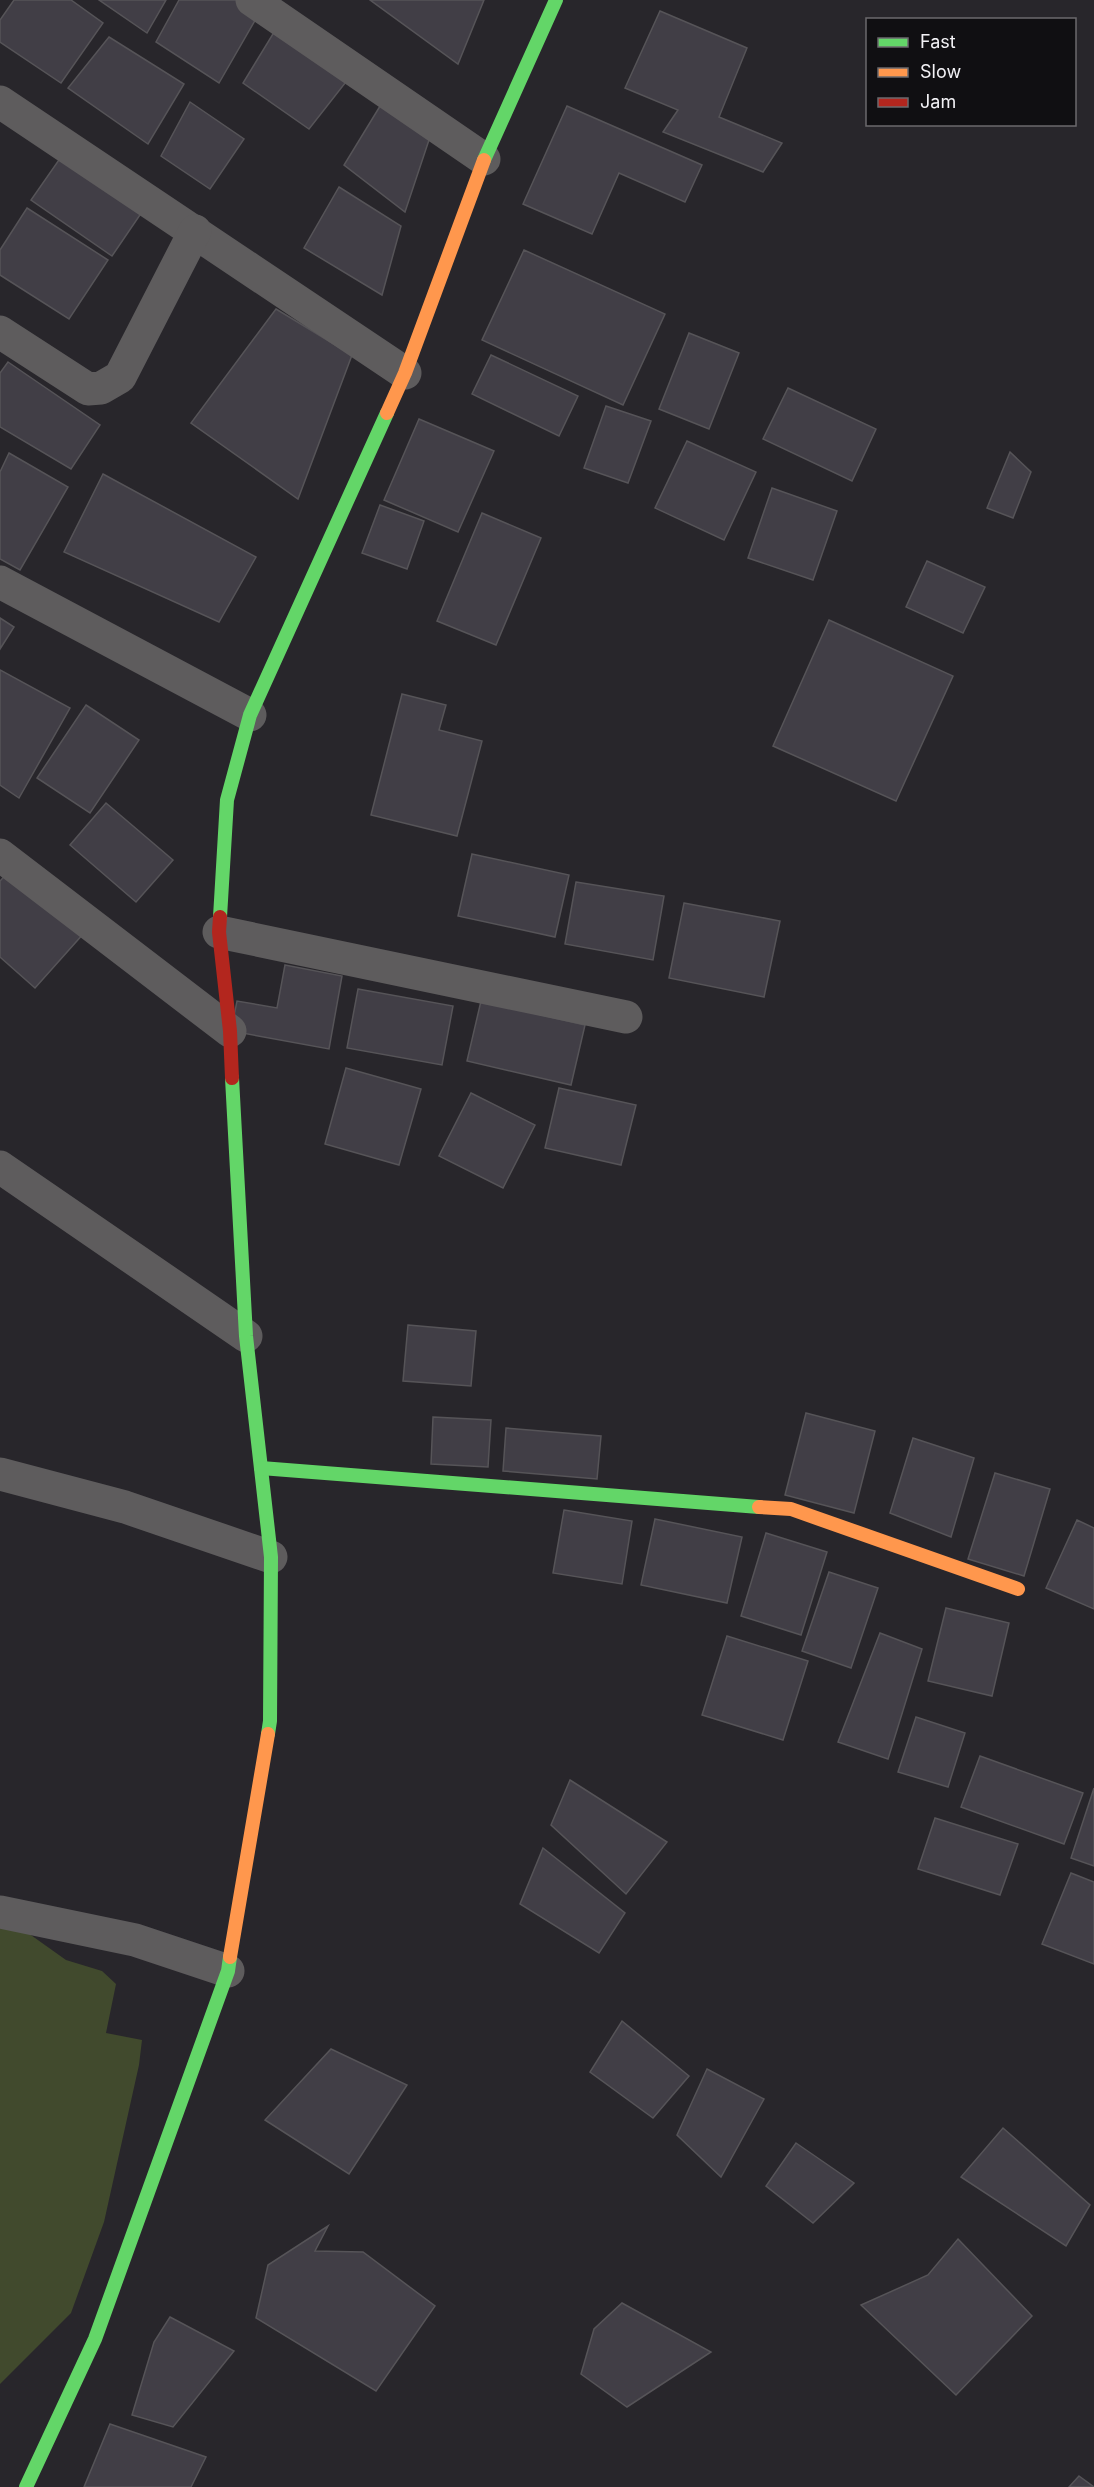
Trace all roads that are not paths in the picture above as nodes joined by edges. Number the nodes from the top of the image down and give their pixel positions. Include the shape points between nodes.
1 (252, 0) edge
2 (556, 0) edge
3 (0, 102) edge
4 (484, 159) junction
5 (195, 231) junction
6 (0, 332) edge
7 (405, 373) junction
8 (0, 582) edge
9 (250, 715) junction
10 (0, 855) edge
11 (219, 932) junction
12 (626, 1017) dead end
13 (230, 1031) junction
14 (0, 1167) edge
15 (246, 1336) junction
16 (261, 1468) junction
17 (0, 1474) edge
18 (271, 1557) junction
19 (1018, 1589) dead end
20 (0, 1911) edge
21 (228, 1971) junction
22 (26, 2487) edge

1 - 4 street
2 - 4 street
3 - 5 street
4 - 7 street
5 - 6 street via 120,377 101,388 88,389
5 - 7 street
7 - 9 street
8 - 9 street
9 - 11 street via 227,800
10 - 13 street
11 - 12 street
11 - 13 street
13 - 15 street
14 - 15 street
15 - 16 street
16 - 18 street
16 - 19 street via 791,1509
17 - 18 street via 125,1507
18 - 21 street via 270,1721
20 - 21 street via 135,1940
21 - 22 street via 95,2339

